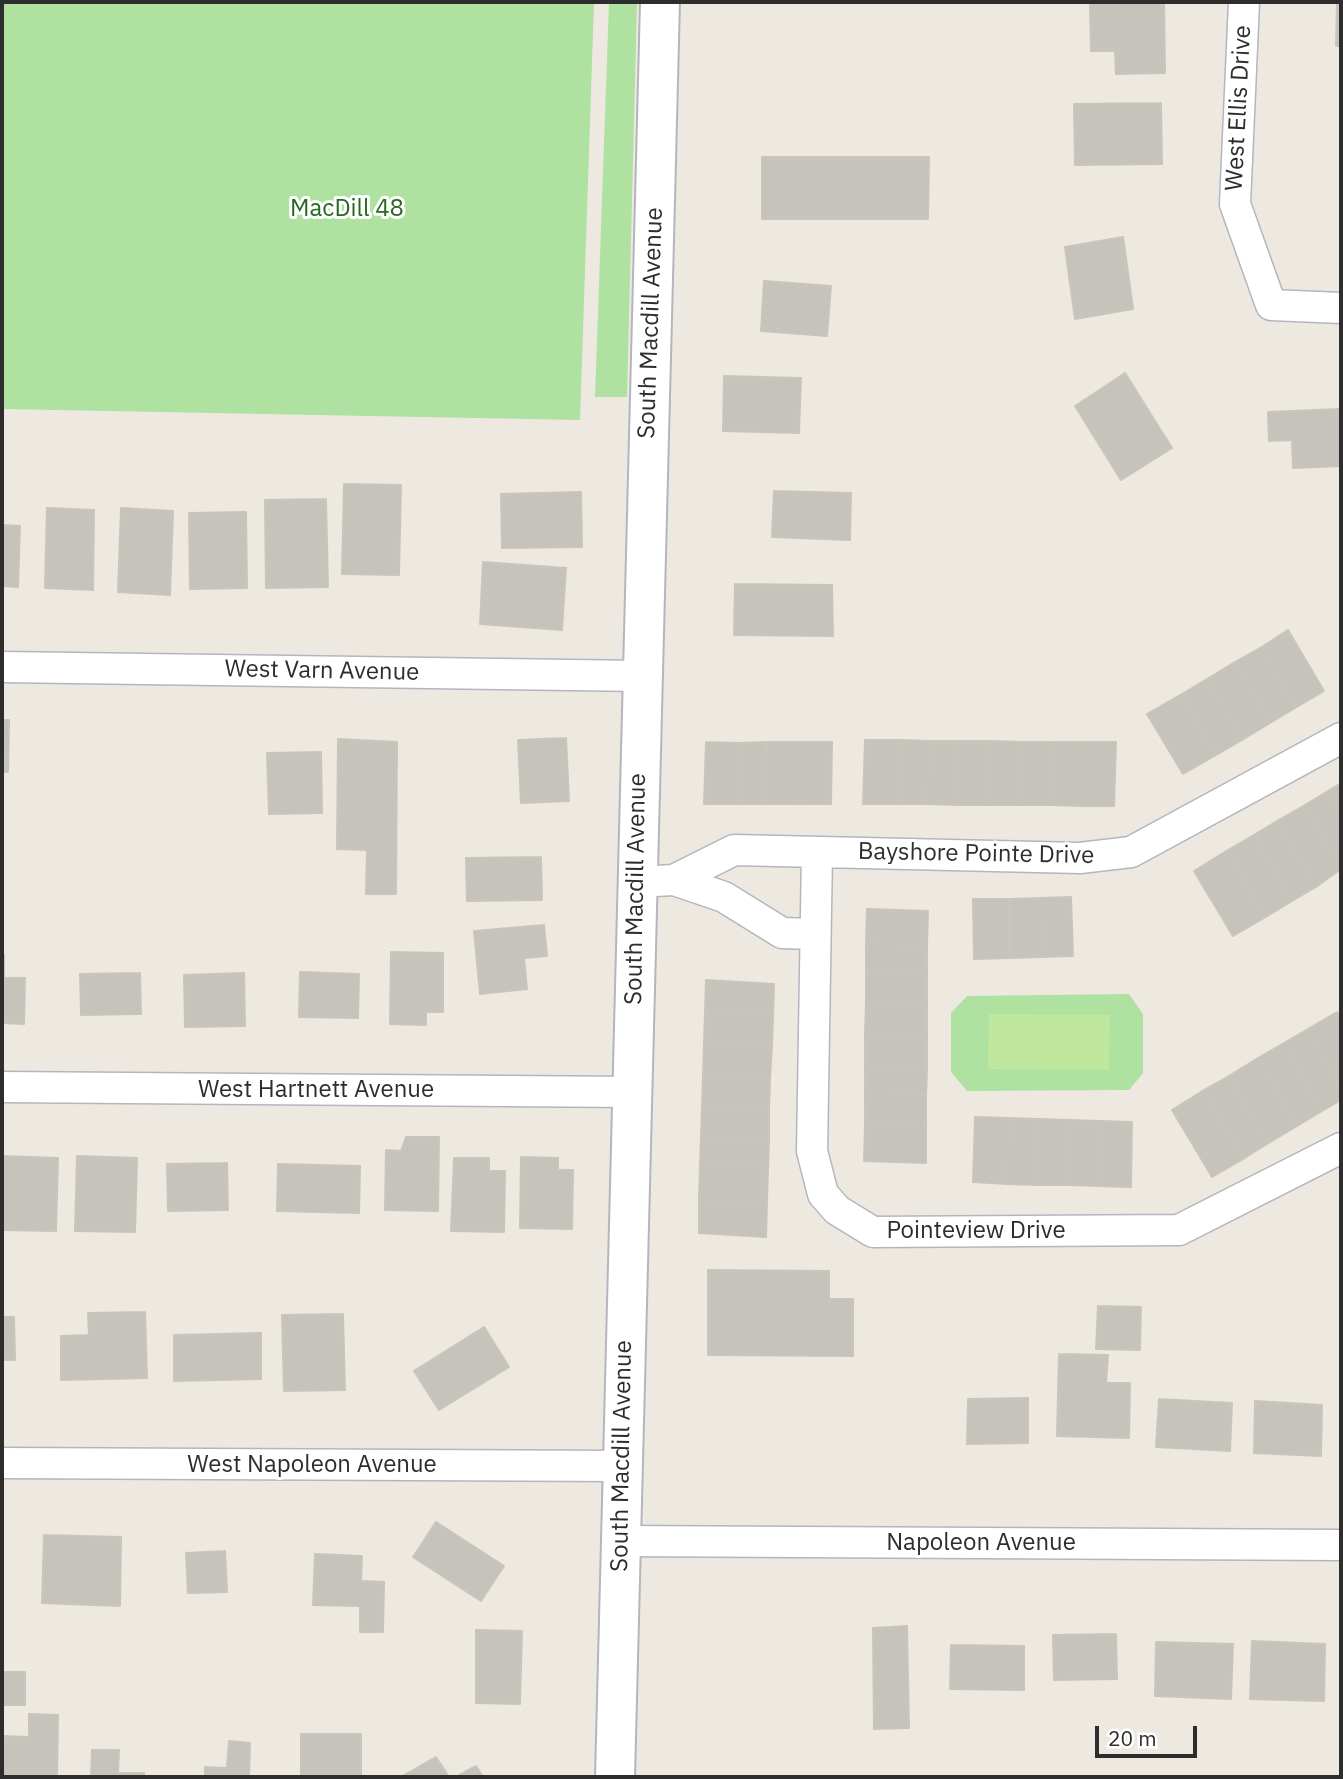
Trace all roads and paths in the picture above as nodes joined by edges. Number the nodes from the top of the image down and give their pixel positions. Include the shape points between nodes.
1 (660, 2) edge
2 (1244, 2) edge
3 (1341, 308) edge
4 (2, 667) edge
5 (642, 676) junction
6 (1341, 738) edge
7 (817, 852) junction
8 (674, 880) junction
9 (636, 882) junction
10 (815, 934) junction
11 (2, 1087) edge
12 (631, 1092) junction
13 (1341, 1148) edge
14 (2, 1463) edge
15 (622, 1466) junction
16 (620, 1541) junction
17 (1341, 1545) edge
18 (615, 1777) edge

1 - 5 street, South Macdill Avenue
2 - 3 street, West Ellis Drive via 1235,204 1271,305
4 - 5 street, West Varn Avenue
5 - 9 street, South Macdill Avenue
6 - 7 street, Bayshore Pointe Drive via 1131,852 1080,858
7 - 8 street, Bayshore Pointe Drive via 734,850
7 - 10 street, Pointeview Drive
8 - 9 street, Bayshore Pointe Drive
8 - 10 street, Bayshore Pointe Drive via 724,897 782,933
9 - 12 street, South Macdill Avenue
10 - 13 street, Pointeview Drive via 812,1151 823,1194 838,1210 873,1232 1179,1230
11 - 12 street, West Hartnett Avenue
12 - 15 street, South Macdill Avenue
14 - 15 street, West Napoleon Avenue
15 - 16 street, South Macdill Avenue
16 - 17 street, Napoleon Avenue
16 - 18 street, South Macdill Avenue

